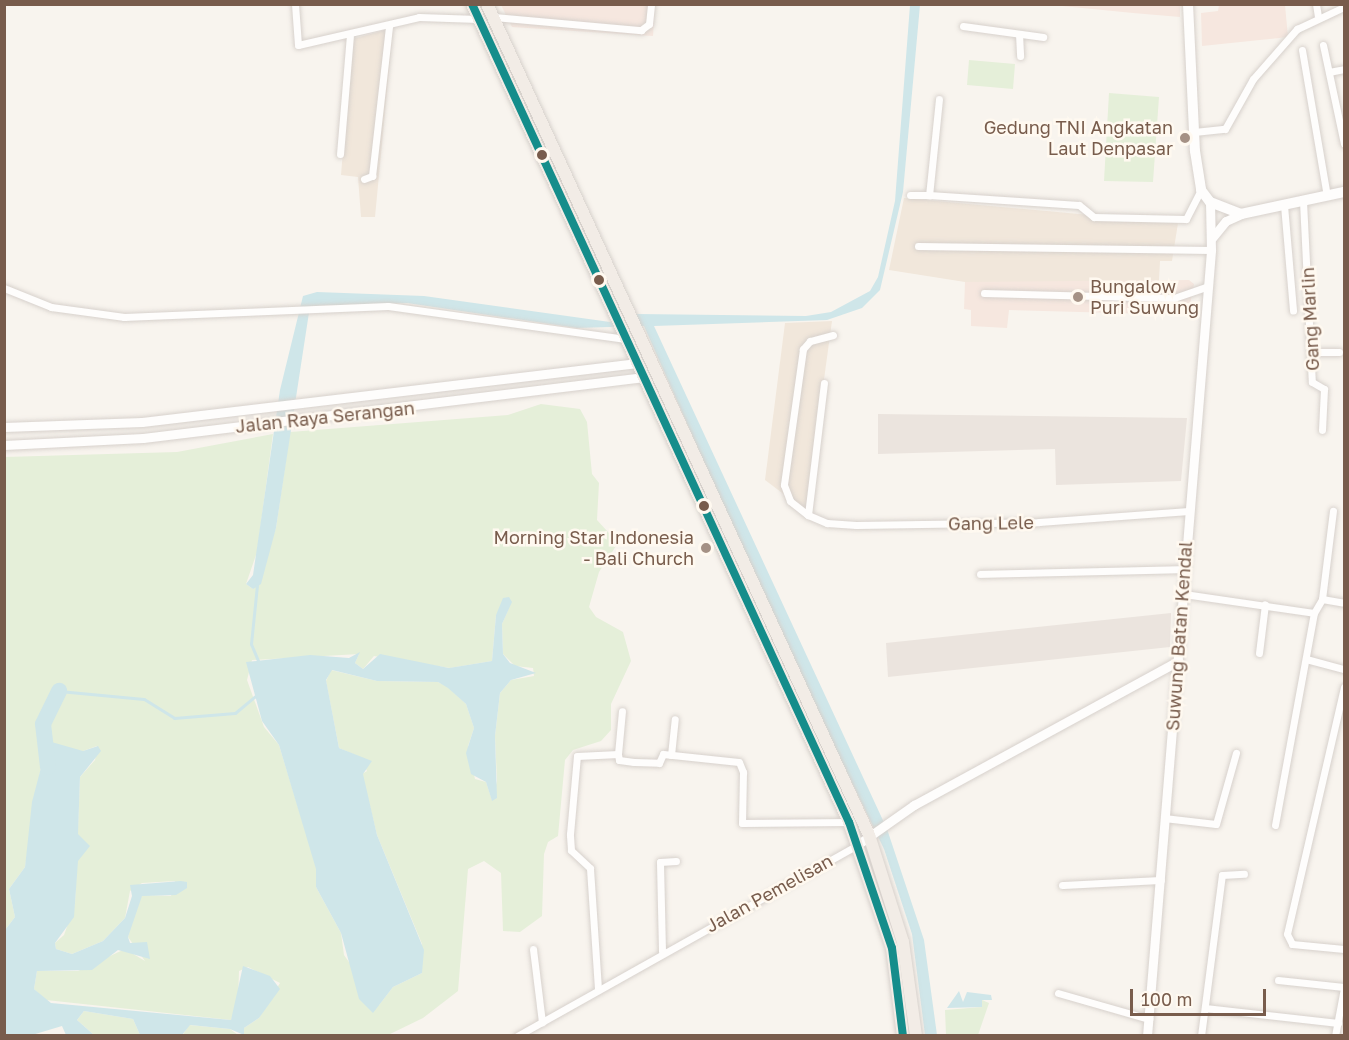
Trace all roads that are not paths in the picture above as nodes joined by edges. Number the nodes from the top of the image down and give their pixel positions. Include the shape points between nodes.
1 (295, 4) edge
2 (472, 4) edge
3 (487, 4) edge
4 (651, 4) edge
5 (1188, 4) edge
6 (1316, 4) edge
7 (1344, 7) edge
8 (1318, 16) junction
9 (494, 17) junction
10 (478, 19) junction
11 (388, 26) junction
12 (963, 26) dead end
13 (1019, 34) junction
14 (350, 36) junction
15 (1043, 37) dead end
16 (1323, 45) dead end
17 (1302, 50) dead end
18 (1020, 56) dead end
19 (1344, 69) edge
20 (1329, 72) junction
21 (939, 99) dead end
22 (1194, 132) junction
23 (1344, 144) edge
24 (340, 154) dead end
25 (364, 179) dead end
26 (1201, 190) junction
27 (1344, 192) edge
28 (910, 195) dead end
29 (929, 195) junction
30 (1328, 196) junction
31 (1303, 201) junction
32 (1210, 202) junction
33 (1284, 205) junction
34 (1240, 214) junction
35 (1212, 238) junction
36 (918, 246) dead end
37 (1211, 250) junction
38 (1206, 287) junction
39 (4, 288) edge
40 (984, 293) dead end
41 (1293, 311) dead end
42 (833, 335) dead end
43 (625, 336) junction
44 (1312, 352) junction
45 (1339, 352) dead end
46 (638, 363) junction
47 (644, 377) junction
48 (824, 383) dead end
49 (4, 427) edge
50 (1322, 430) dead end
51 (4, 445) edge
52 (700, 468) junction
53 (691, 480) junction
54 (1189, 511) junction
55 (1333, 512) dead end
56 (808, 514) junction
57 (1185, 569) junction
58 (980, 574) dead end
59 (1184, 594) junction
60 (1322, 599) junction
61 (1344, 603) edge
62 (1265, 604) junction
63 (1314, 614) junction
64 (1259, 653) dead end
65 (1306, 659) junction
66 (1178, 661) junction
67 (1344, 669) edge
68 (1344, 687) edge
69 (622, 711) dead end
70 (675, 719) dead end
71 (1236, 753) dead end
72 (618, 754) junction
73 (671, 755) junction
74 (1164, 818) junction
75 (849, 822) junction
76 (1275, 825) dead end
77 (871, 833) junction
78 (857, 844) junction
79 (676, 861) dead end
80 (1244, 874) dead end
81 (1161, 880) junction
82 (1062, 885) dead end
83 (533, 949) dead end
84 (1344, 949) edge
85 (662, 951) junction
86 (1278, 981) dead end
87 (1344, 987) edge
88 (598, 989) junction
89 (1058, 993) dead end
90 (1205, 1008) junction
91 (1149, 1019) junction
92 (542, 1022) junction
93 (1338, 1023) junction
94 (517, 1035) edge
95 (903, 1035) edge
96 (916, 1035) edge
97 (1147, 1035) edge
98 (1202, 1035) edge
99 (1335, 1035) edge

1 - 14 street via 298,45
2 - 10 highway
3 - 9 highway
4 - 9 street via 649,24 641,30
5 - 22 main road
6 - 8 street
7 - 8 street
8 - 22 street via 1297,29 1265,64 1225,129
9 - 52 highway
10 - 11 street via 418,17
10 - 43 highway
11 - 14 street
11 - 25 street via 372,176
12 - 13 street
13 - 15 street
13 - 18 street
14 - 24 street
16 - 20 street
17 - 30 street
19 - 20 street
20 - 23 street
21 - 29 street
22 - 26 main road
26 - 29 street via 1186,219 1094,217 1079,205
26 - 32 main road
27 - 30 main road
28 - 29 street
30 - 31 main road
31 - 33 main road
31 - 44 street, Gang Marlin
32 - 34 main road
32 - 35 street, Suwung Batan Kendal
33 - 34 main road
33 - 41 street
34 - 35 street
35 - 37 street, Suwung Batan Kendal
36 - 37 street
37 - 38 street, Suwung Batan Kendal
38 - 40 street via 1174,298
38 - 54 street, Suwung Batan Kendal
39 - 43 street via 51,307 124,317 297,308 417,307
42 - 56 street, Gang Lele via 810,340 803,349 784,484 798,507
43 - 46 highway
44 - 45 street
44 - 50 street, Gang Marlin via 1313,385 1324,391
46 - 47 highway
46 - 49 street, Jalan Raya Serangan via 97,426
47 - 51 street, Jalan Raya Serangan via 94,442
47 - 53 highway
48 - 56 street
52 - 53 highway
52 - 77 highway
53 - 75 highway
54 - 56 street, Gang Lele via 1040,522 856,525 827,523
54 - 57 street, Suwung Batan Kendal
55 - 60 street
57 - 58 street
57 - 59 street, Suwung Batan Kendal
59 - 62 street
59 - 66 street, Suwung Batan Kendal
60 - 61 street
60 - 63 street
62 - 63 street
62 - 64 street
63 - 65 street
65 - 67 street
65 - 76 street
66 - 74 street, Suwung Batan Kendal
66 - 77 street, Jalan Pemelisan via 891,818
68 - 84 street via 1287,934 1292,944
69 - 72 street
70 - 73 street
71 - 74 street via 1216,824
72 - 73 street via 621,761 658,763 662,754
72 - 88 street via 578,754 570,834 571,850 590,868
73 - 75 street via 742,765 742,823
74 - 81 street, Suwung Batan Kendal
75 - 78 highway
77 - 78 street, Jalan Pemelisan
77 - 96 highway via 903,942
78 - 85 street, Jalan Pemelisan
78 - 95 highway via 892,948
79 - 85 street via 660,862
80 - 90 street via 1222,875
81 - 82 street
81 - 91 street, Suwung Batan Kendal
83 - 92 street
85 - 88 street, Jalan Pemelisan
86 - 87 street
87 - 93 street
88 - 92 street, Jalan Pemelisan
89 - 91 street
90 - 93 street
90 - 98 street
91 - 97 street, Suwung Batan Kendal
92 - 94 street, Jalan Pemelisan
93 - 99 street

